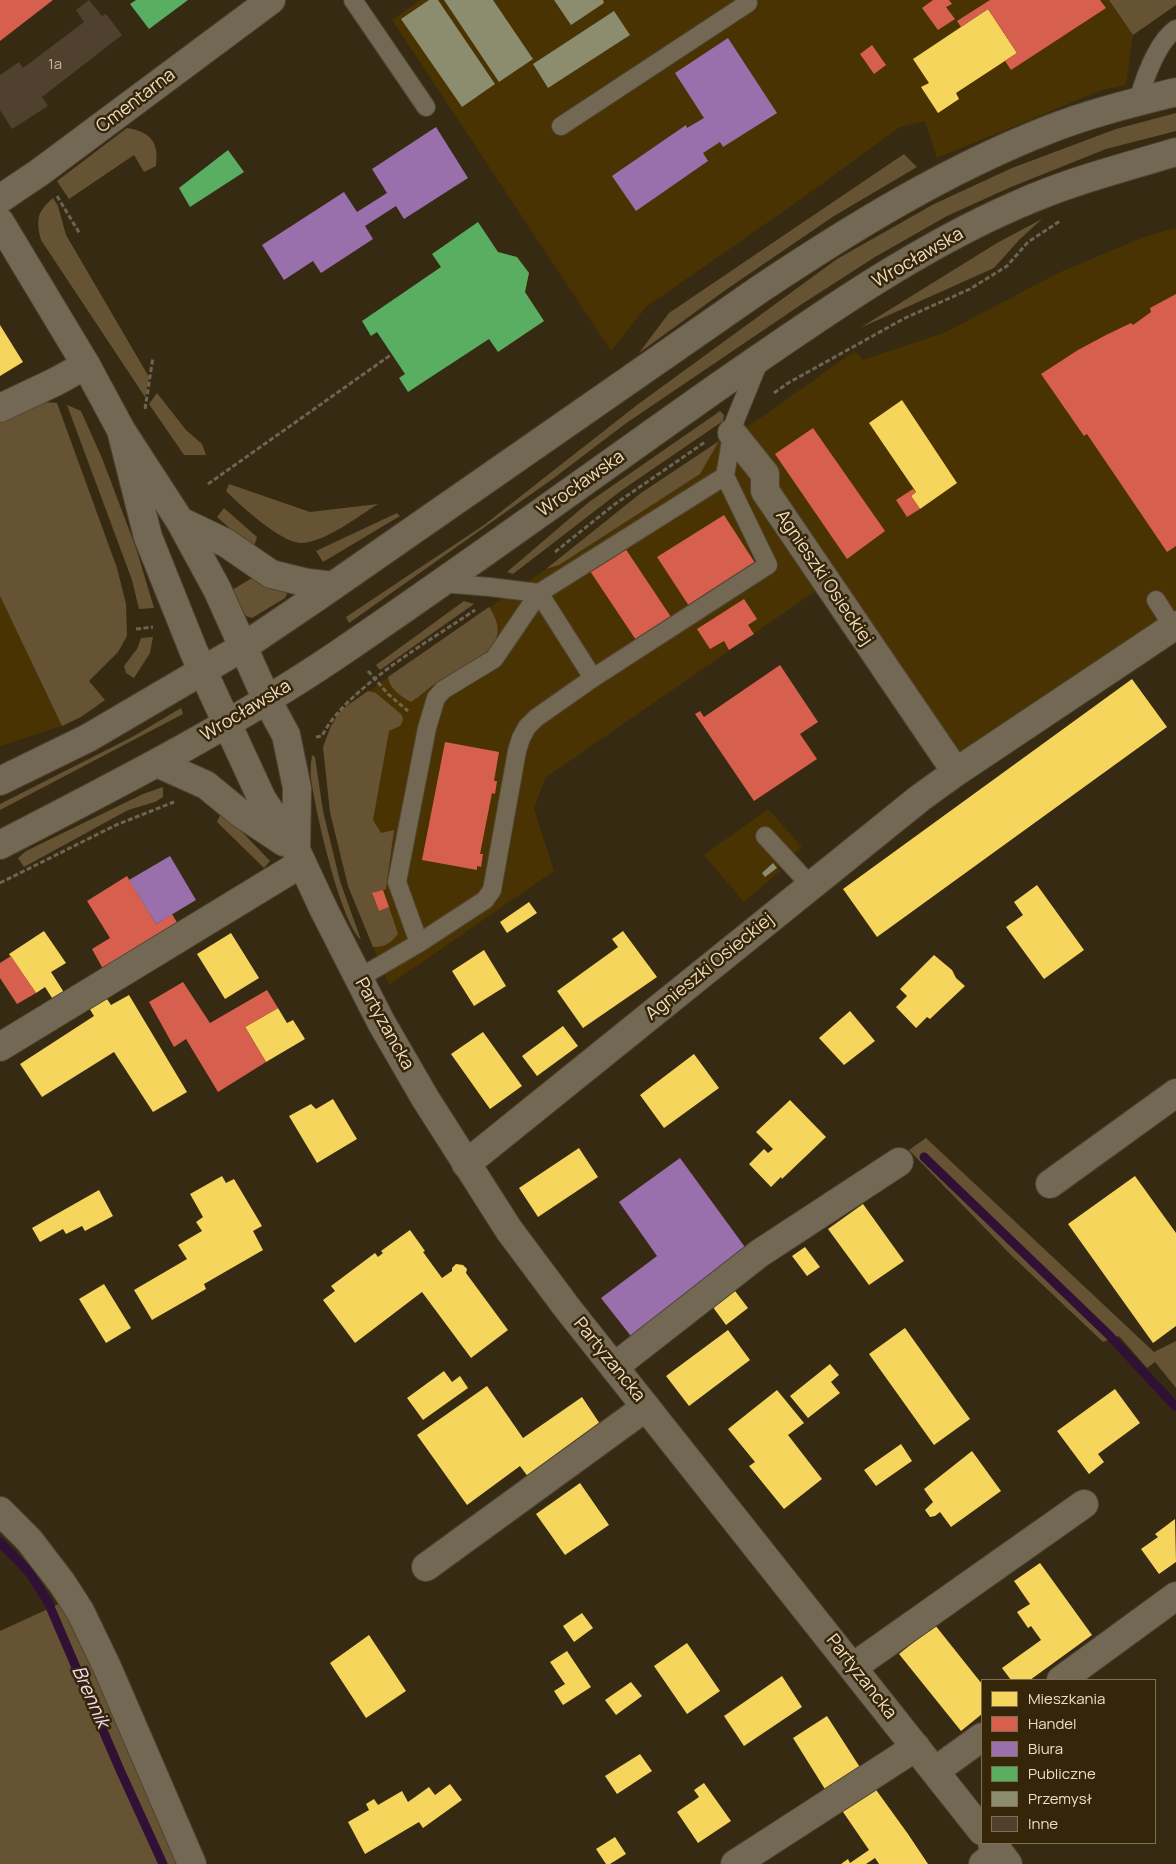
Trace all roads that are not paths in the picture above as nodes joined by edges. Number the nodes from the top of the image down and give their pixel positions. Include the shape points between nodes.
1 (271, 0) edge
2 (353, 0) edge
3 (746, 0) edge
4 (1176, 29) edge
5 (1176, 92) edge
6 (1138, 101) junction
7 (426, 107) dead end
8 (560, 126) dead end
9 (1176, 152) edge
10 (0, 199) edge
11 (0, 222) edge
12 (760, 358) junction
13 (86, 365) junction
14 (0, 408) edge
15 (733, 428) junction
16 (121, 430) junction
17 (725, 476) junction
18 (180, 521) junction
19 (440, 583) junction
20 (333, 586) junction
21 (539, 593) junction
22 (1156, 600) dead end
23 (1175, 626) edge
24 (243, 647) junction
25 (203, 672) junction
26 (593, 678) junction
27 (267, 700) junction
28 (227, 724) junction
29 (157, 763) junction
30 (956, 772) junction
31 (0, 781) edge
32 (765, 836) dead end
33 (0, 845) edge
34 (299, 856) junction
35 (811, 886) junction
36 (419, 943) junction
37 (359, 978) junction
38 (0, 1047) edge
39 (1176, 1094) edge
40 (899, 1162) dead end
41 (466, 1164) junction
42 (1050, 1184) dead end
43 (614, 1367) junction
44 (646, 1407) junction
45 (1084, 1504) dead end
46 (0, 1511) edge
47 (426, 1567) dead end
48 (1176, 1596) edge
49 (853, 1667) junction
50 (1062, 1679) edge
51 (981, 1738) edge
52 (916, 1747) junction
53 (935, 1771) junction
54 (981, 1829) edge
55 (192, 1864) edge
56 (735, 1864) edge

1 - 10 main road, Cmentarna
2 - 7 lane
3 - 8 lane via 748,3
4 - 6 lane via 1168,34 1146,74
5 - 6 main road
6 - 20 main road via 1045,131 954,172 811,255
9 - 12 main road, Wrocławska via 1083,178 1017,204 894,269
11 - 13 main road
12 - 15 lane
12 - 19 main road, Wrocławska
13 - 14 main road
13 - 16 main road
15 - 17 lane
15 - 30 main road, Agnieszki Osieckiej via 765,474 765,491
16 - 18 main road, Partyzancka
16 - 25 main road, Partyzancka via 148,537
17 - 21 lane
17 - 26 lane via 768,565
18 - 20 main road via 226,543 271,574
18 - 24 main road, Partyzancka via 217,588
19 - 21 lane
19 - 27 main road, Wrocławska
20 - 24 main road
21 - 26 lane
21 - 36 lane via 494,659 436,698 427,728 397,882
22 - 23 lane
23 - 30 main road, Agnieszki Osieckiej
24 - 25 main road
24 - 27 main road, Partyzancka
25 - 28 main road, Partyzancka
25 - 31 main road via 88,738
26 - 36 lane via 536,718 520,738 489,895
27 - 28 main road, Wrocławska
27 - 34 main road, Partyzancka via 286,735 297,788
28 - 29 main road, Wrocławska
28 - 34 main road, Partyzancka via 262,798
29 - 33 main road, Wrocławska
29 - 34 main road via 206,785
30 - 35 main road, Agnieszki Osieckiej
32 - 35 lane
34 - 37 main road, Partyzancka
34 - 38 main road
35 - 41 main road, Agnieszki Osieckiej
36 - 37 lane
37 - 41 main road, Partyzancka
39 - 42 main road
40 - 43 main road via 760,1253
41 - 43 main road, Partyzancka via 509,1230
43 - 44 main road, Partyzancka
44 - 47 main road
44 - 49 main road, Partyzancka
45 - 49 main road
46 - 55 main road via 28,1540 80,1611
48 - 50 main road
49 - 52 main road, Partyzancka
51 - 53 main road
52 - 53 main road, Partyzancka
52 - 56 main road
53 - 54 main road, Partyzancka

